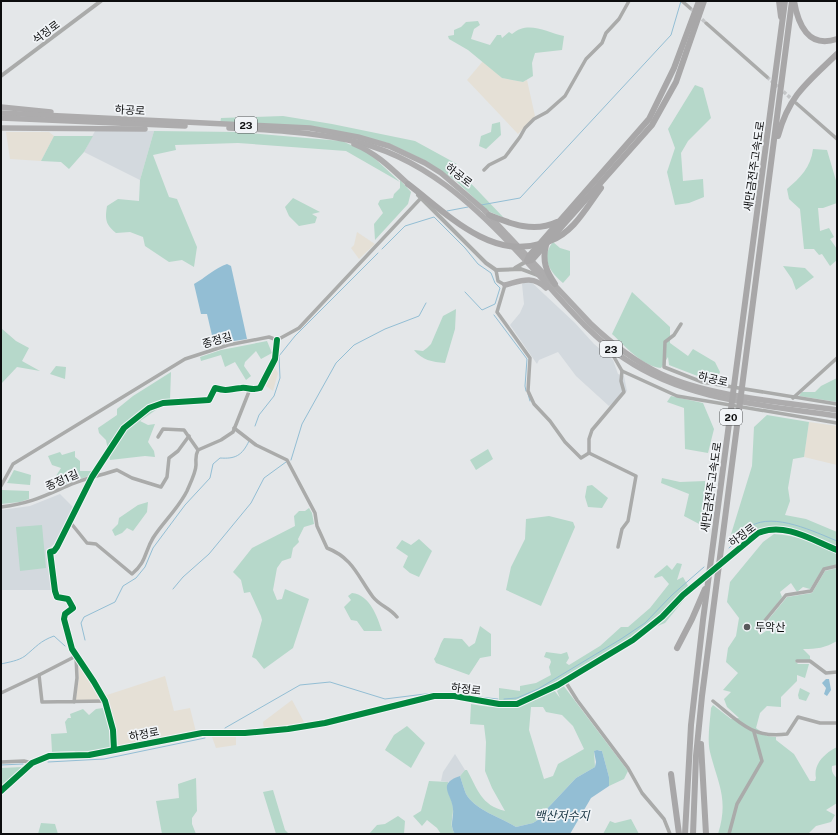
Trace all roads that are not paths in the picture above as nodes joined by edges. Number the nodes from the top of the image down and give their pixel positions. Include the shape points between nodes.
1 (101, 1) edge
2 (629, 1) edge
3 (699, 1) edge
4 (704, 1) edge
5 (779, 1) edge
6 (785, 1) edge
7 (793, 1) edge
8 (683, 2) edge
9 (690, 8) tunnel mouth
10 (706, 23) tunnel mouth
11 (782, 25) junction
12 (837, 39) edge
13 (837, 54) edge
14 (1, 76) edge
15 (767, 77) tunnel mouth
16 (796, 103) tunnel mouth
17 (1, 107) edge
18 (1, 113) edge
19 (67, 116) junction
20 (1, 118) edge
21 (160, 126) junction
22 (1, 128) edge
23 (337, 138) junction
24 (837, 139) edge
25 (773, 151) junction
26 (615, 167) junction
27 (484, 170) dead end
28 (408, 184) junction
29 (421, 198) junction
30 (471, 201) junction
31 (485, 213) junction
32 (560, 220) junction
33 (547, 243) junction
34 (529, 259) junction
35 (513, 269) junction
36 (496, 270) junction
37 (541, 278) junction
38 (555, 284) junction
39 (505, 285) junction
40 (577, 316) junction
41 (681, 324) dead end
42 (277, 340) junction
43 (609, 347) junction
44 (837, 358) edge
45 (622, 370) junction
46 (250, 389) junction
47 (721, 395) junction
48 (793, 398) junction
49 (756, 401) junction
50 (837, 404) edge
51 (837, 410) edge
52 (837, 416) edge
53 (837, 423) edge
54 (234, 428) junction
55 (189, 436) junction
56 (158, 437) dead end
57 (198, 450) junction
58 (589, 453) junction
59 (92, 477) junction
60 (1, 486) edge
61 (1, 507) edge
62 (70, 522) junction
63 (618, 547) dead end
64 (837, 550) edge
65 (837, 566) edge
66 (709, 578) junction
67 (397, 617) dead end
68 (763, 623) dead end
69 (676, 648) dead end
70 (76, 656) junction
71 (797, 661) dead end
72 (837, 672) edge
73 (39, 675) junction
74 (565, 680) junction
75 (1, 693) edge
76 (105, 701) junction
77 (713, 701) dead end
78 (74, 702) junction
79 (701, 706) junction
80 (837, 723) edge
81 (754, 732) junction
82 (114, 750) junction
83 (1, 762) edge
84 (32, 763) junction
85 (671, 774) dead end
86 (1, 791) edge
87 (670, 834) edge
88 (679, 834) edge
89 (685, 834) edge
90 (693, 834) edge
91 (706, 834) edge
92 (729, 834) edge

1 - 14 street, 석정로
2 - 27 street via 619,19 606,33 602,43 586,59 565,96 547,112 534,119 504,157
3 - 32 highway via 674,68 649,119
4 - 26 highway via 682,66 666,102 642,139
5 - 11 highway
6 - 11 highway, 새만금전주고속도로 / 20
7 - 12 highway via 804,31 815,39
7 - 25 highway, 새만금전주고속도로 / 20
8 - 9 street
10 - 15 street
11 - 66 highway, 새만금전주고속도로 / 20
13 - 25 highway via 796,94 784,118
16 - 24 street
17 - 19 main road
18 - 19 main road, 하공로 / 23
19 - 30 main road, 하공로 / 23 via 310,128 336,132 389,146 410,156 440,174
20 - 21 main road, 하공로 / 23
21 - 22 main road via 151,129
21 - 23 main road, 하공로 / 23 via 195,125 285,131
23 - 28 main road via 367,150
23 - 30 main road, 하공로 / 23 via 369,145 410,162
25 - 79 highway, 새만금전주고속도로 / 20
26 - 28 highway via 582,215 568,230 558,238 534,246 517,248 501,245 470,231
26 - 33 highway
28 - 29 street
29 - 36 street
29 - 42 street via 299,328
30 - 31 main road, 하공로 / 23
31 - 32 highway via 503,221 531,228 542,228
31 - 34 main road, 하공로 / 23
32 - 34 highway
33 - 34 highway
33 - 38 highway via 545,266
34 - 35 street
34 - 37 main road, 하공로 / 23
34 - 38 main road, 하공로 / 23
35 - 36 street
35 - 37 street via 526,270
36 - 39 street via 498,282
37 - 40 main road, 하공로 / 23
38 - 47 main road, 하공로 / 23 via 608,340 642,364 662,374
39 - 40 main road via 526,279 535,280
39 - 58 street via 497,312 530,358 528,390 534,404 581,458
40 - 43 main road, 하공로 / 23
41 - 47 street via 674,335 665,342 664,367 702,382
42 - 46 street via 275,358 260,388
42 - 60 street, 종정길 via 269,337 228,345 185,359 14,464
43 - 45 street
43 - 47 main road, 하공로 / 23 via 625,360 669,383 703,394
44 - 48 street
45 - 47 street via 677,396
45 - 58 street via 624,392 592,430
46 - 54 street
46 - 59 street via 242,387 227,391 216,388 209,400 163,403 149,408 124,428
47 - 49 main road, 하공로 / 23
47 - 49 street
48 - 49 street
48 - 50 street
49 - 51 main road, 하공로 / 23
49 - 52 main road, 하공로 / 23
49 - 53 street
54 - 57 street via 233,432 221,440
54 - 67 street via 256,445 287,460 315,513 317,526 327,548 353,565 379,604
55 - 56 street via 184,430 163,429
55 - 57 street
55 - 59 street, 종정1길 via 169,458 167,477 162,486 142,482 117,470
57 - 62 street via 194,458 196,465 187,490 172,516 153,539 141,566 132,574 96,544 87,543
58 - 63 street via 636,476 628,521 622,529
59 - 61 street, 종정1길 via 25,504
59 - 62 street
62 - 70 street via 57,547 50,552 55,591 58,597 68,599 73,608 64,618
64 - 74 street, 하정로 via 795,533 776,529 758,534 633,640
65 - 68 street via 824,569 811,591 786,595
66 - 69 highway via 692,620
66 - 89 highway, 새만금전주고속도로 / 20 via 691,725
70 - 73 street
70 - 76 street
70 - 78 street
71 - 72 street via 810,661 826,673
73 - 75 street
73 - 78 street via 42,702
74 - 82 street, 하정로 via 517,704 434,696 318,724 245,733 202,733
74 - 87 street via 628,768 642,793 664,819
76 - 78 street
76 - 82 street via 113,730
77 - 81 street
79 - 90 highway, 새만금전주고속도로 / 20 via 695,764
79 - 91 highway via 700,752
80 - 81 street via 820,723 798,717 787,734 774,736
81 - 92 street via 762,761 737,804
82 - 84 street, 하정로 via 89,756 49,756
83 - 84 street
84 - 86 street, 하정로
85 - 88 highway

